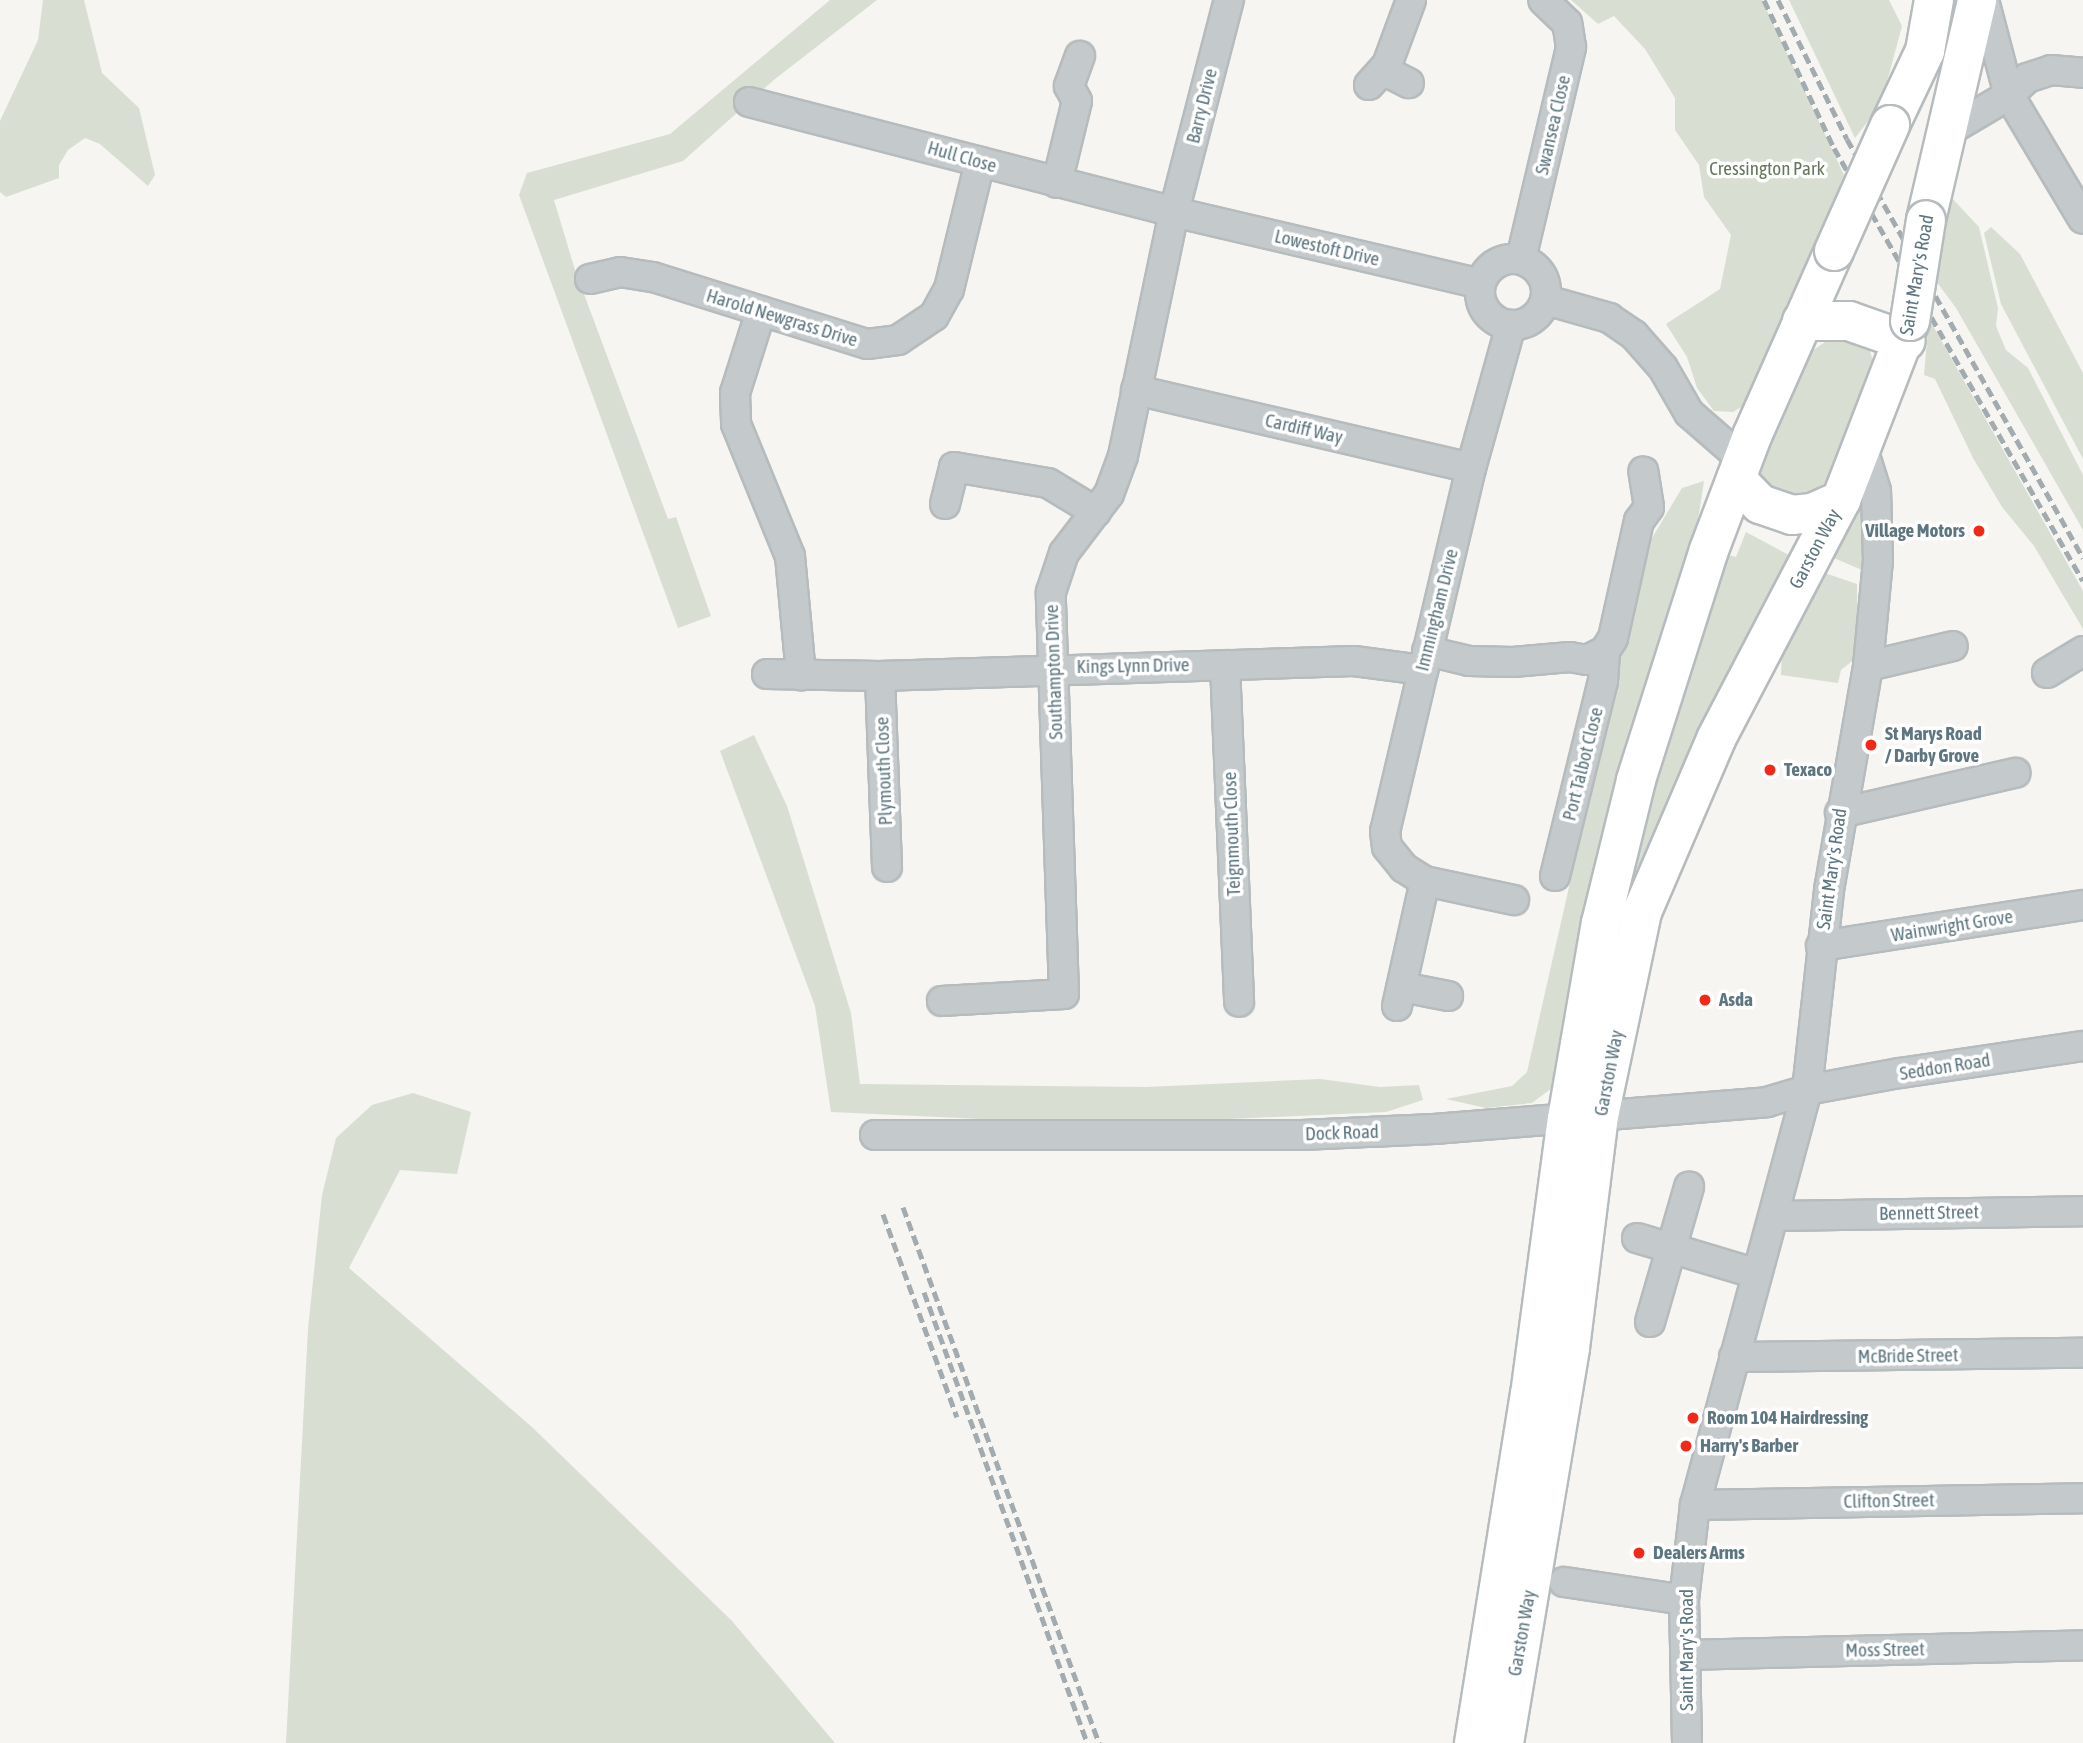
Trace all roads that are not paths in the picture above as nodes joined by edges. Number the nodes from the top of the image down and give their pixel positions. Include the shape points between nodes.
1 (1229, 0) edge
2 (1411, 0) edge
3 (1543, 0) edge
4 (1934, 0) edge
5 (1977, 0) edge
6 (1984, 0) edge
7 (1080, 56) dead end
8 (2083, 74) edge
9 (1409, 82) dead end
10 (2009, 95) junction
11 (750, 102) dead end
12 (1945, 134) junction
13 (980, 162) junction
14 (1056, 183) junction
15 (2081, 211) edge
16 (1174, 212) junction
17 (1521, 259) junction
18 (590, 279) dead end
19 (1480, 284) junction
20 (1546, 300) junction
21 (761, 311) junction
22 (1801, 321) junction
23 (1511, 325) junction
24 (1908, 331) junction
25 (1136, 390) junction
26 (1863, 449) junction
27 (1471, 468) junction
28 (1739, 470) junction
29 (1643, 471) dead end
30 (1841, 500) junction
31 (945, 504) dead end
32 (1096, 512) junction
33 (2079, 643) edge
34 (1953, 646) dead end
35 (1605, 651) junction
36 (1425, 661) junction
37 (1225, 665) junction
38 (1868, 666) junction
39 (1051, 669) junction
40 (2047, 673) dead end
41 (767, 674) dead end
42 (801, 674) junction
43 (880, 676) junction
44 (2015, 773) dead end
45 (1840, 813) junction
46 (887, 867) dead end
47 (1555, 876) dead end
48 (1425, 881) junction
49 (1514, 900) dead end
50 (2083, 905) edge
51 (1821, 946) junction
52 (1448, 996) dead end
53 (942, 1000) dead end
54 (1238, 1002) dead end
55 (2083, 1046) edge
56 (1807, 1090) junction
57 (1583, 1117) junction
58 (875, 1135) dead end
59 (1689, 1187) dead end
60 (2083, 1211) edge
61 (1775, 1216) junction
62 (1637, 1238) dead end
63 (1670, 1248) junction
64 (1757, 1274) junction
65 (1650, 1322) dead end
66 (2083, 1353) edge
67 (1734, 1357) junction
68 (2083, 1498) edge
69 (1695, 1505) junction
70 (1564, 1582) dead end
71 (1684, 1600) junction
72 (2083, 1646) edge
73 (1687, 1655) junction
74 (1474, 1743) edge
75 (1504, 1743) edge
76 (1687, 1743) edge

1 - 16 street, Barry Drive
2 - 9 street via 1376,77
3 - 17 street, Swansea Close via 1567,23 1571,47
4 - 22 highway, bridge via 1925,51
5 - 12 highway, Saint Mary's Road
6 - 10 street
7 - 14 street via 1069,86 1077,101
8 - 10 street via 2051,70 2027,78
10 - 12 street
10 - 15 street
11 - 13 street, Hull Close
12 - 24 highway, Saint Mary's Road, bridge
13 - 14 street, Hull Close
13 - 21 street, Harold Newgrass Drive via 949,289 934,316 918,331 898,340 867,344
14 - 16 street, Hull Close
16 - 19 street, Lowestoft Drive
16 - 25 street, Southampton Drive
17 - 19 street via 1496,263
17 - 20 street via 1542,274
18 - 21 street, Harold Newgrass Drive via 620,272 653,277
19 - 23 street via 1484,309 1493,319
20 - 23 street via 1530,321
20 - 28 street via 1609,318 1634,335 1663,368 1689,414
21 - 42 street via 734,393 736,424 790,556
22 - 24 highway via 1849,321
22 - 28 highway
23 - 27 street, Immingham Drive
24 - 26 highway, Saint Mary's Road
25 - 27 street, Cardiff Way
25 - 32 street, Southampton Drive via 1123,456 1110,494
26 - 30 highway, Garston Way
26 - 38 street, Saint Mary's Road via 1876,491 1877,526
27 - 36 street, Immingham Drive
28 - 30 highway via 1760,503 1792,515 1812,513
28 - 57 highway, Garston Way via 1636,780 1601,923
29 - 35 street, Port Talbot Close via 1657,507 1639,521 1613,638
30 - 57 highway, Garston Way via 1716,738 1658,872 1642,912
31 - 32 street via 954,467 1048,483
32 - 39 street, Southampton Drive via 1063,553 1051,592
33 - 40 street
34 - 38 street
35 - 36 street via 1587,660
35 - 47 street, Port Talbot Close via 1603,681
36 - 37 street, Kings Lynn Drive
36 - 48 street, Immingham Drive via 1385,831 1387,847 1404,868
37 - 39 street, Kings Lynn Drive
37 - 54 street, Teignmouth Close
38 - 45 street, Saint Mary's Road
39 - 43 street, Kings Lynn Drive
39 - 53 street, Southampton Drive via 1064,994
41 - 42 street, Kings Lynn Drive
42 - 43 street, Kings Lynn Drive
43 - 46 street, Plymouth Close
44 - 45 street
45 - 51 street, Saint Mary's Road
48 - 49 street, Immingham Drive
48 - 52 street via 1400,996
50 - 51 street, Wainwright Grove
51 - 56 street, Saint Mary's Road
55 - 56 street, Seddon Road
56 - 57 street, Dock Road via 1766,1102
56 - 61 street, Saint Mary's Road
57 - 58 street, Dock Road via 1302,1135
57 - 74 highway, Garston Way via 1530,1395
57 - 75 highway, Garston Way via 1570,1349
59 - 63 street
60 - 61 street, Bennett Street
61 - 64 street, Saint Mary's Road
62 - 63 street
63 - 64 street
63 - 65 street
64 - 67 street, Saint Mary's Road
66 - 67 street, McBride Street
67 - 69 street, Saint Mary's Road
68 - 69 street, Clifton Street
69 - 71 street, Saint Mary's Road
70 - 71 street
71 - 73 street, Saint Mary's Road
72 - 73 street, Moss Street
73 - 76 street, Saint Mary's Road

